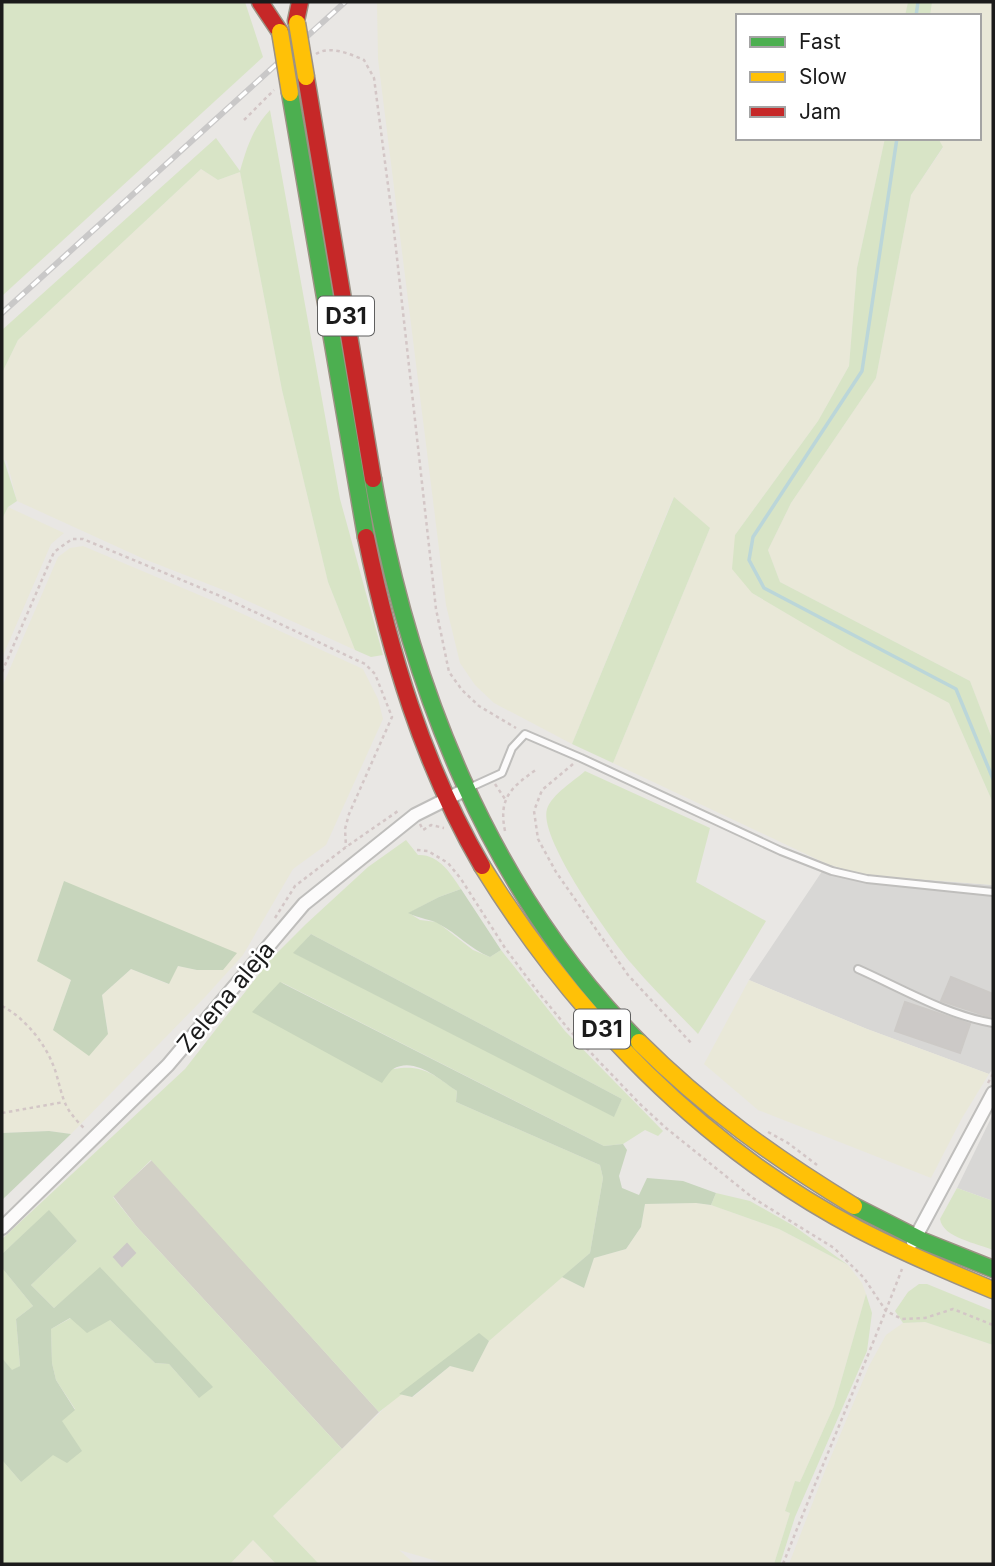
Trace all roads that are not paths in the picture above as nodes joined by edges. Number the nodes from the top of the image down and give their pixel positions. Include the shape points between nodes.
1 (260, 2) edge
2 (274, 2) edge
3 (293, 2) edge
4 (300, 2) edge
5 (296, 22) junction
6 (279, 32) junction
7 (467, 789) junction
8 (446, 799) junction
9 (993, 892) edge
10 (858, 968) dead end
11 (993, 1023) edge
12 (993, 1093) edge
13 (2, 1228) edge
14 (915, 1237) junction
15 (907, 1256) junction
16 (993, 1269) edge
17 (993, 1290) edge

1 - 6 main road
2 - 6 main road, D31
3 - 5 main road, D31
4 - 5 main road
5 - 7 main road, D31, bridge via 388,555 414,654
6 - 8 main road, D31, bridge via 370,561 410,709
7 - 8 street, Zelena aleja
7 - 9 lane via 502,773 512,748 525,734 832,871
7 - 14 main road, D31 via 506,865 551,936 615,1016 659,1060 770,1153
8 - 13 street, Zelena aleja via 415,815 304,904 168,1065
8 - 15 main road, D31 via 509,911 563,984 644,1074 761,1170 810,1203
10 - 11 lane
12 - 14 street
14 - 15 street
14 - 16 main road, D31
15 - 17 main road, D31

